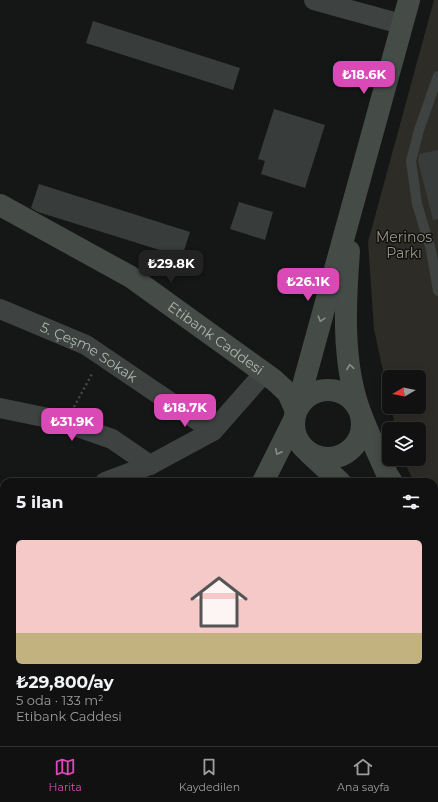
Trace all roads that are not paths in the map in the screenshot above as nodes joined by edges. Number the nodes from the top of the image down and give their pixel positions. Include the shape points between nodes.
1 (314, 0) edge
2 (409, 0) edge
3 (401, 24) junction
4 (438, 76) edge
5 (353, 200) junction
6 (0, 205) edge
7 (438, 291) edge
8 (0, 309) edge
9 (264, 373) junction
10 (0, 408) edge
11 (359, 409) junction
12 (294, 417) junction
13 (213, 431) junction
14 (308, 452) junction
15 (139, 472) edge
16 (119, 478) edge
17 (265, 478) edge
18 (336, 478) edge
19 (390, 478) edge

1 - 3 street
2 - 3 main road
3 - 5 main road
4 - 7 lane via 419,130 412,161 417,204 431,250
11 -> 5 main road via 350,366 346,301
5 -> 12 main road
6 - 9 main road, Etibank Caddesi via 131,276
8 - 13 street, 5. Çeşme Sokak via 86,345
9 - 12 main road, Etibank Caddesi via 288,393
9 - 13 street
10 - 15 street via 66,423 112,439
11 - 12 main road via 352,399 343,393 332,389 321,390 310,394 302,401
11 - 14 main road via 362,431 358,442 350,450 330,459
11 - 19 main road
12 - 14 main road via 295,434
12 -> 17 main road
13 - 15 street
14 - 18 main road
15 - 16 street

